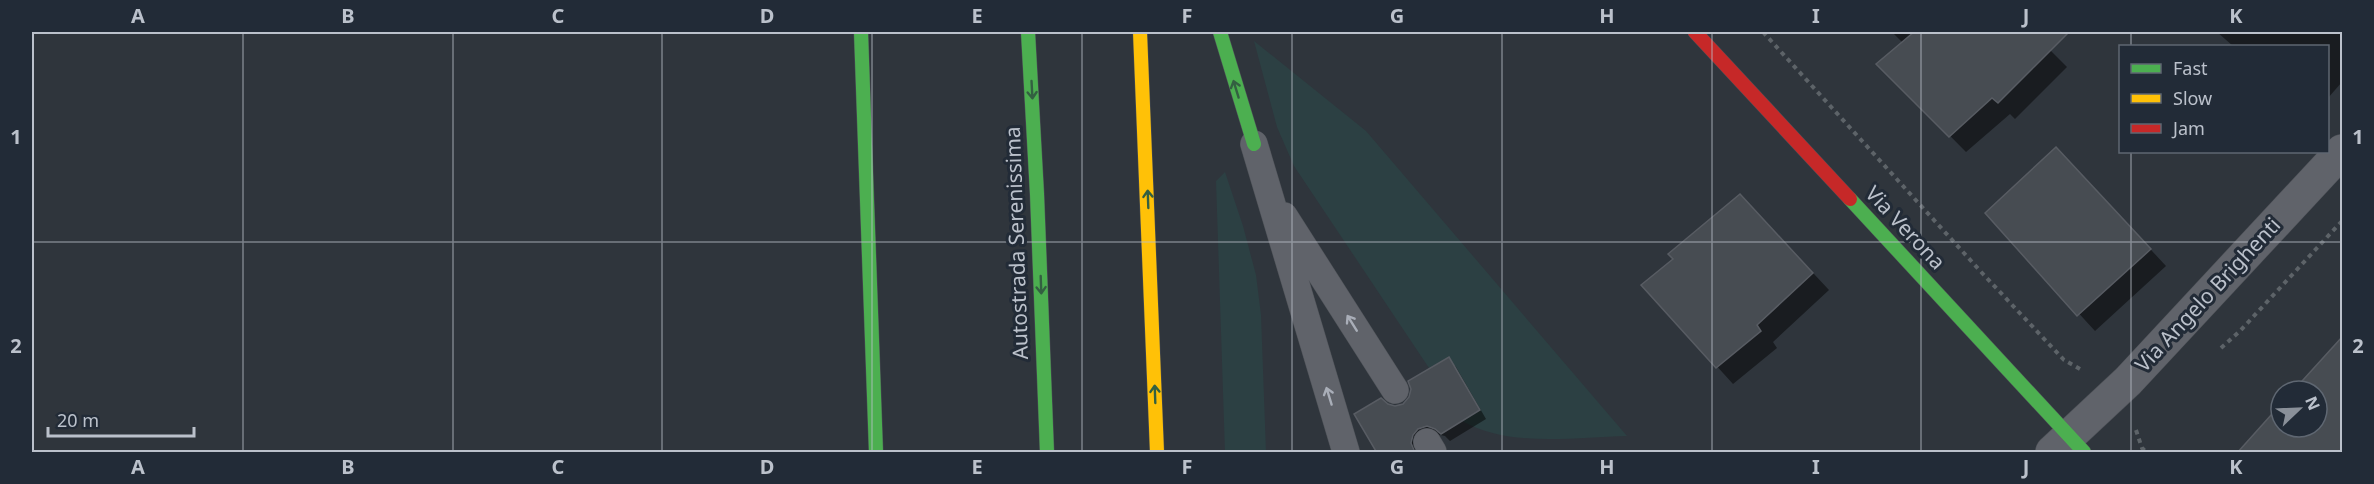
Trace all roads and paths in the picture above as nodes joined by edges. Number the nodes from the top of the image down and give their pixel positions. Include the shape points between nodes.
1 (861, 32) edge
2 (1028, 32) edge
3 (1140, 32) edge
4 (1220, 32) edge
5 (1695, 32) edge
6 (1763, 32) edge
7 (1254, 144) joint
8 (2343, 151) edge
9 (1267, 189) junction
10 (2088, 370) dead end
11 (1395, 390) dead end
12 (2069, 447) edge
13 (876, 453) edge
14 (1047, 453) edge
15 (1157, 453) edge
16 (1346, 453) edge

1 - 13 main road
2 -> 14 main road, Autostrada Serenissima
15 -> 3 main road
7 -> 4 main road
5 - 12 main road, Via Verona
6 - 10 path via 2064,360
7 - 9 lane
8 - 12 street, Via Angelo Brighenti
11 -> 9 lane
16 -> 9 lane

